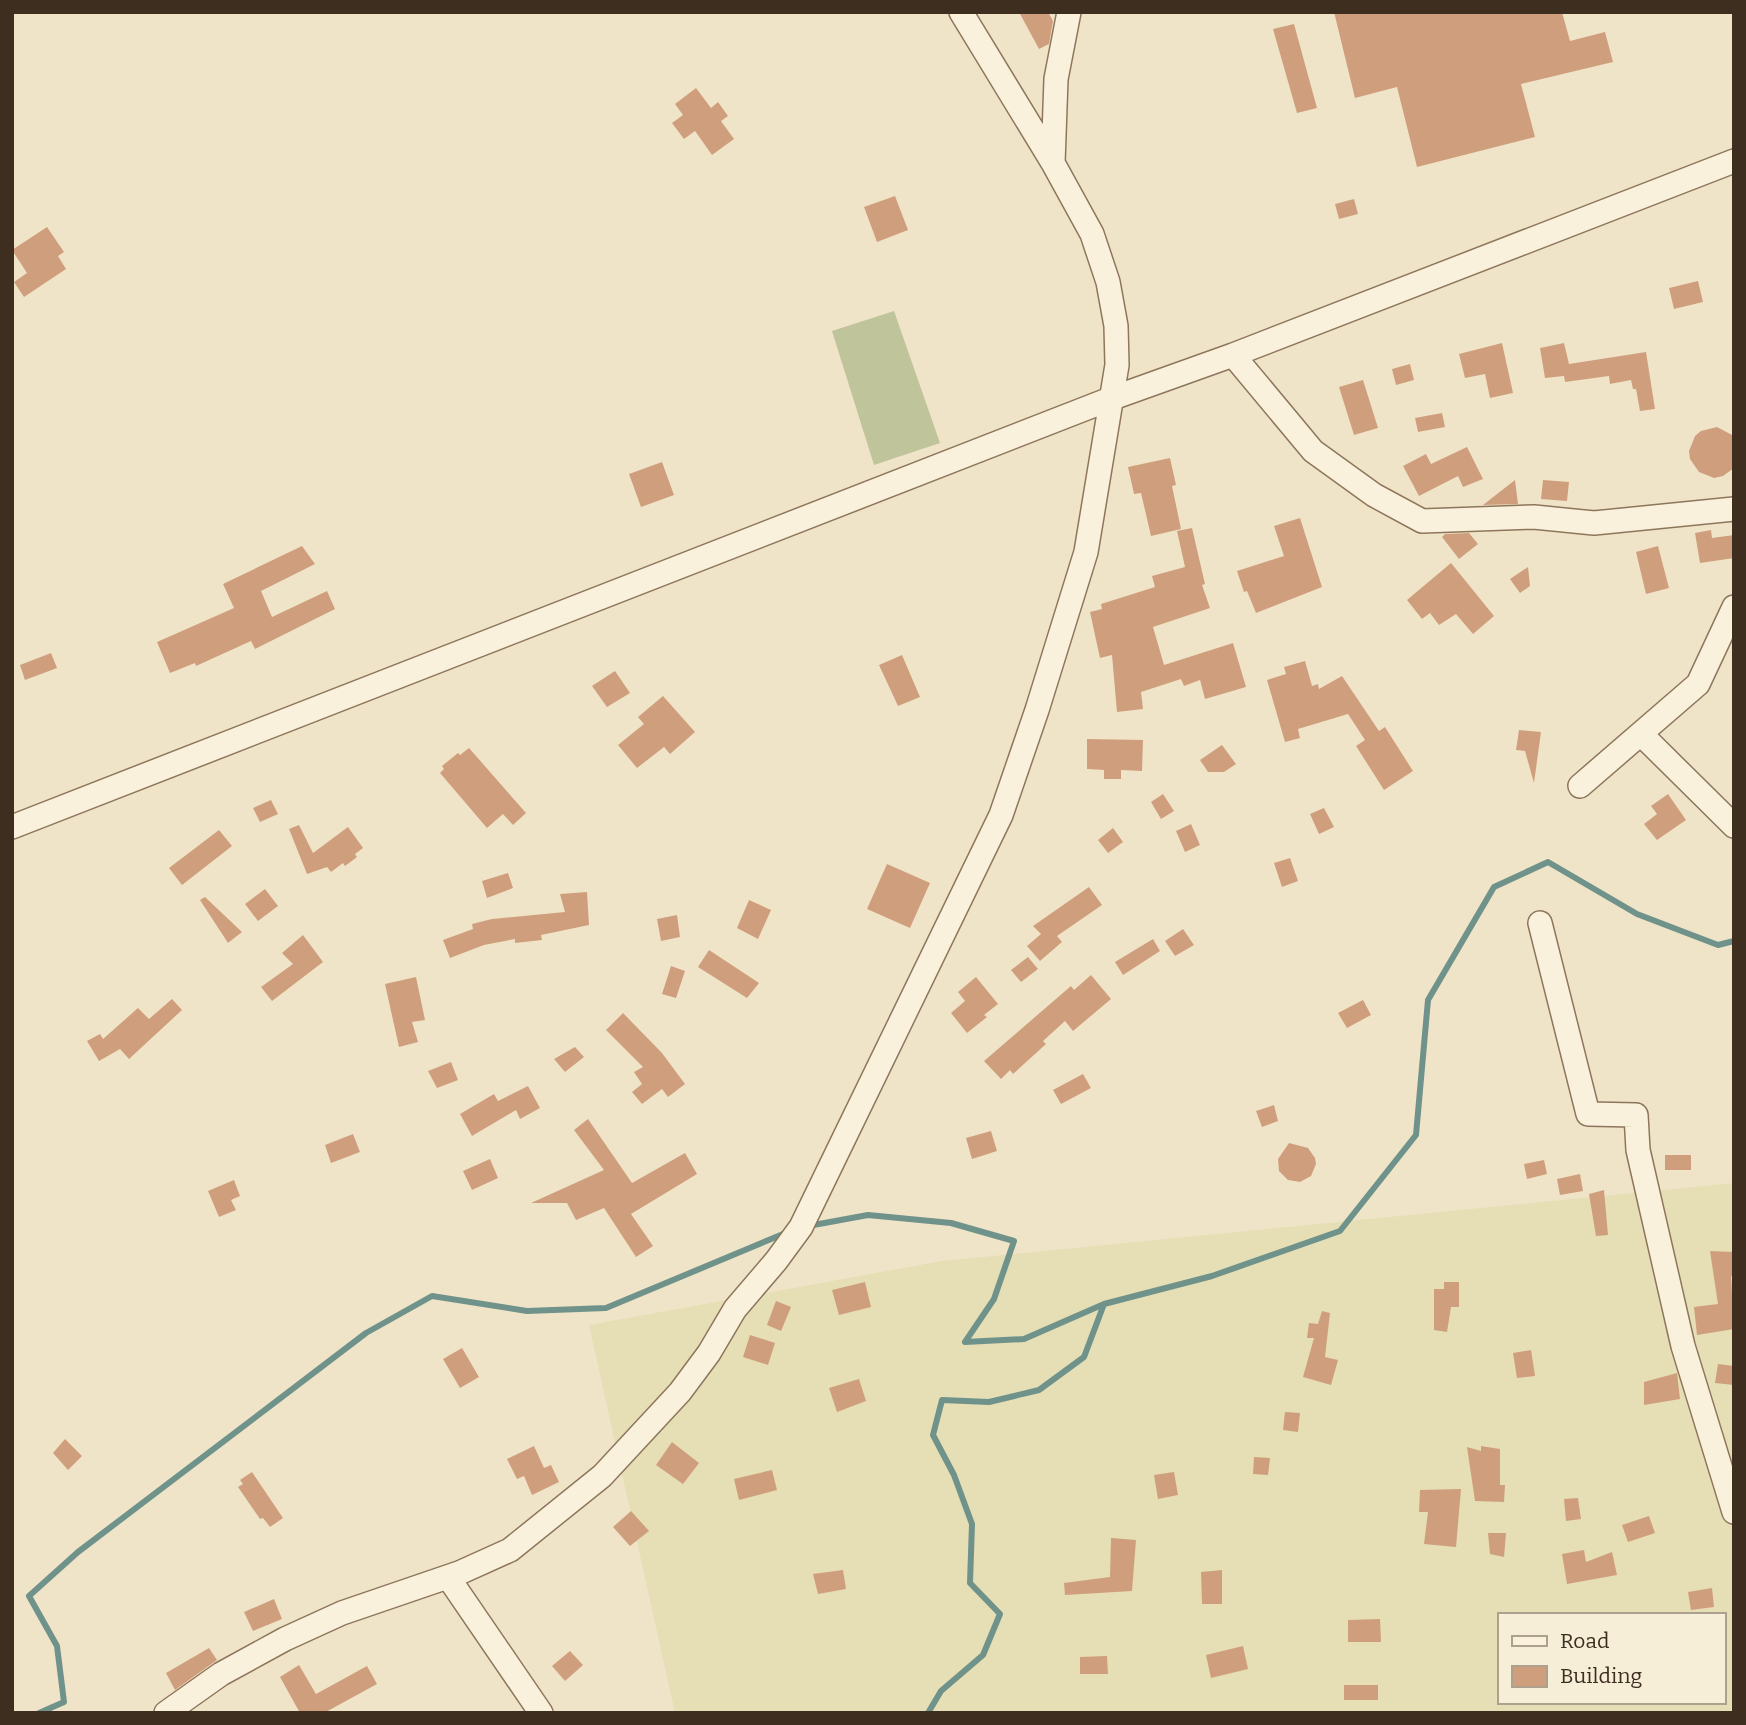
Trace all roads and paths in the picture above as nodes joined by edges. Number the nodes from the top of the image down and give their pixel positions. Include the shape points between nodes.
1 (961, 12) edge
2 (1069, 12) edge
3 (1734, 161) edge
4 (1053, 163) junction
5 (1233, 355) junction
6 (1110, 399) junction
7 (1734, 509) edge
8 (1734, 607) edge
9 (1641, 734) junction
10 (1580, 786) dead end
11 (1734, 826) edge
12 (12, 827) edge
13 (1540, 923) dead end
14 (1734, 1512) edge
15 (448, 1577) junction
16 (166, 1713) edge
17 (541, 1713) edge

1 - 4 street
2 - 4 street via 1056,79
3 - 5 street
4 - 6 street via 1092,234 1108,282 1117,365
5 - 6 street
5 - 7 street via 1313,451 1374,495 1422,521 1535,517 1594,523
6 - 12 street
6 - 15 street via 1086,552 1001,815 800,1227 735,1310 680,1392 602,1476 510,1550
8 - 9 street via 1698,684
9 - 10 street
9 - 11 street
13 - 14 street via 1588,1114 1636,1115 1638,1150 1684,1346
15 - 16 street via 285,1639 221,1674
15 - 17 street

